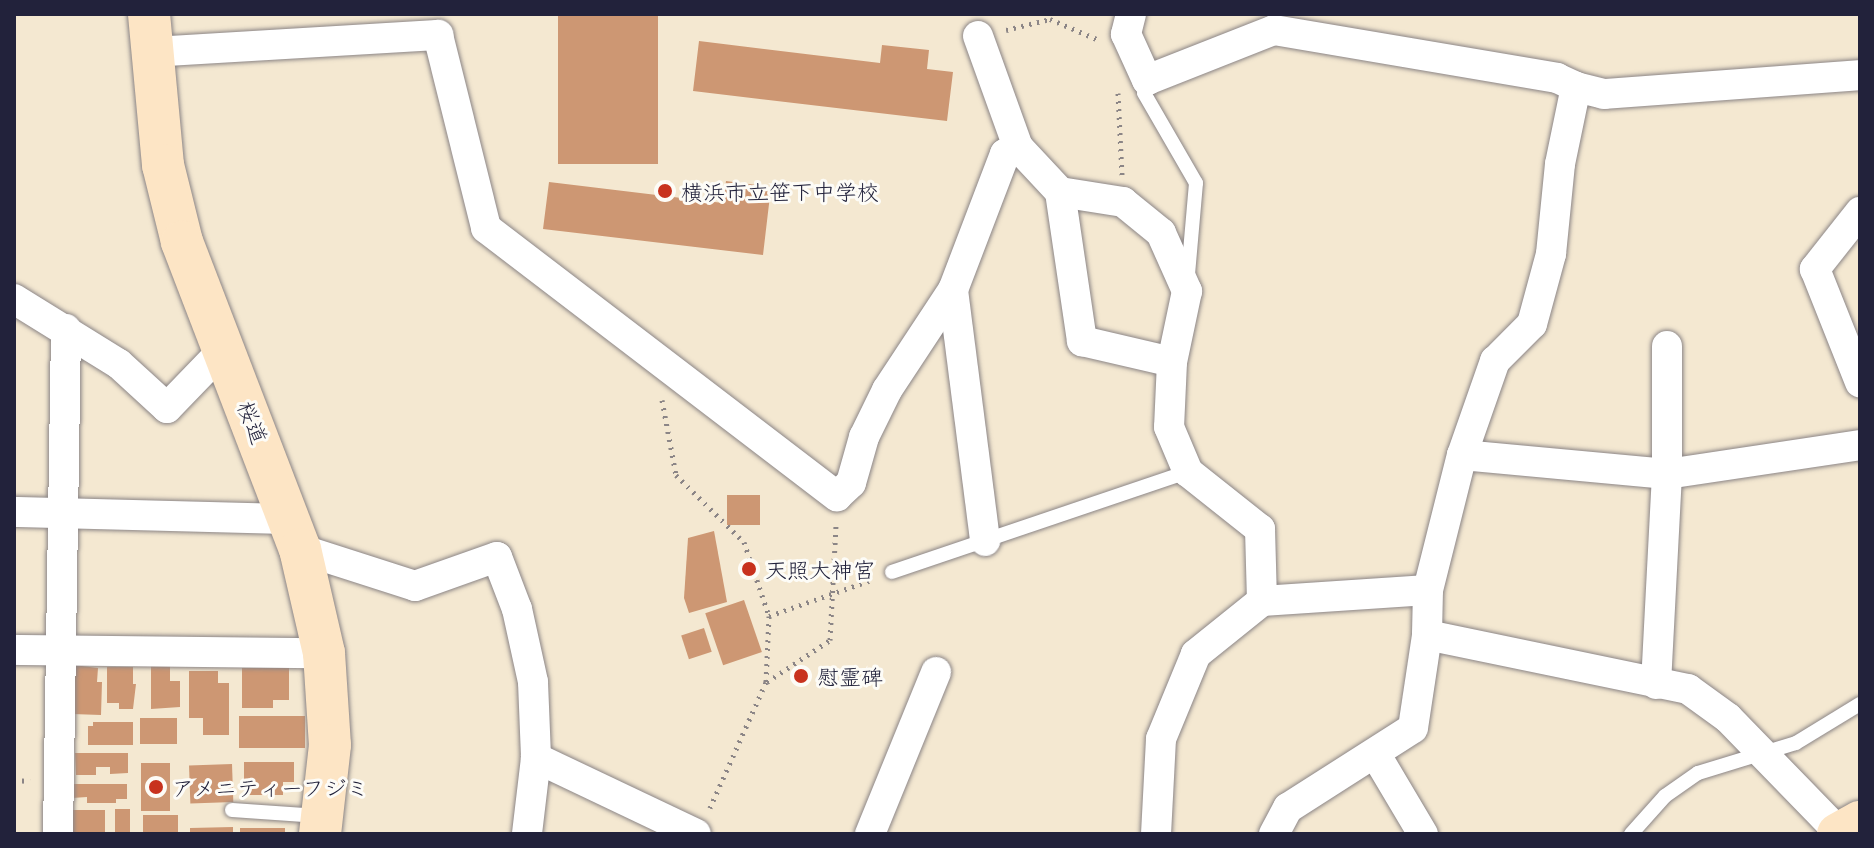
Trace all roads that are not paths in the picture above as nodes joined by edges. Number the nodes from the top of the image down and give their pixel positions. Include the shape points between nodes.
1 (1131, 14) edge
2 (150, 33) edge
3 (978, 36) road end
4 (1860, 75) edge
5 (1147, 80) junction
6 (1576, 87) junction
7 (1018, 147) junction
8 (1060, 192) junction
9 (1860, 212) edge
10 (953, 290) junction
11 (1187, 291) junction
12 (14, 299) edge
13 (66, 329) junction
14 (1667, 346) dead end
15 (224, 349) junction
16 (1172, 362) junction
17 (1860, 382) edge
18 (1860, 445) edge
19 (1462, 455) junction
20 (1188, 472) junction
21 (1667, 474) junction
22 (14, 512) edge
23 (63, 513) junction
24 (295, 534) junction
25 (985, 541) junction
26 (892, 572) road end
27 (1428, 590) junction
28 (1262, 601) junction
29 (1427, 635) junction
30 (61, 649) junction
31 (14, 650) edge
32 (324, 653) junction
33 (936, 672) dead end
34 (1656, 684) junction
35 (1860, 704) edge
36 (1376, 755) junction
37 (1764, 755) junction
38 (536, 758) junction
39 (232, 810) dead end
40 (1860, 822) edge
41 (322, 825) edge
42 (700, 827) edge
43 (58, 834) edge
44 (527, 834) edge
45 (870, 834) edge
46 (1156, 834) edge
47 (1274, 834) edge
48 (1423, 834) edge
49 (1631, 834) edge
50 (1839, 834) edge

1 - 5 street via 1125,49
2 - 10 street via 438,35 486,228 837,496 851,483 864,437 887,390
2 - 15 street, 桜道 via 163,165 182,242
3 - 7 street
4 - 6 street via 1604,94
5 - 6 street via 1274,30 1557,78
5 - 11 lane via 1144,93 1196,183
6 - 19 street via 1560,164 1551,254 1532,324 1495,361
7 - 8 street
7 - 10 street via 1005,154
8 - 11 street via 1123,202 1161,233
8 - 16 street via 1082,341
9 - 17 street via 1815,269
10 - 25 street
11 - 16 street
12 - 13 street
13 - 15 street via 119,364 167,408
13 - 23 street
14 - 21 street
15 - 24 street, 桜道
16 - 20 street via 1169,427
18 - 21 street
19 - 21 street
19 - 27 street
20 - 25 lane
20 - 28 street via 1260,529
21 - 34 street
22 - 23 street
23 - 24 street
23 - 30 street
24 - 32 street, 桜道
24 - 38 street via 415,586 497,557 517,609 533,682
25 - 26 lane
27 - 28 street
27 - 29 street
28 - 46 street via 1196,654 1161,739
29 - 34 street
29 - 36 street via 1413,728
30 - 31 street
30 - 32 street
30 - 43 street
32 - 41 street, 桜道 via 330,745
33 - 45 street
34 - 37 street via 1688,689 1728,718
35 - 37 lane via 1796,743
36 - 47 street via 1288,808
36 - 48 street
37 - 49 lane via 1698,773 1665,796
37 - 50 street
38 - 42 street
38 - 44 street
39 - 41 lane
40 - 50 street

